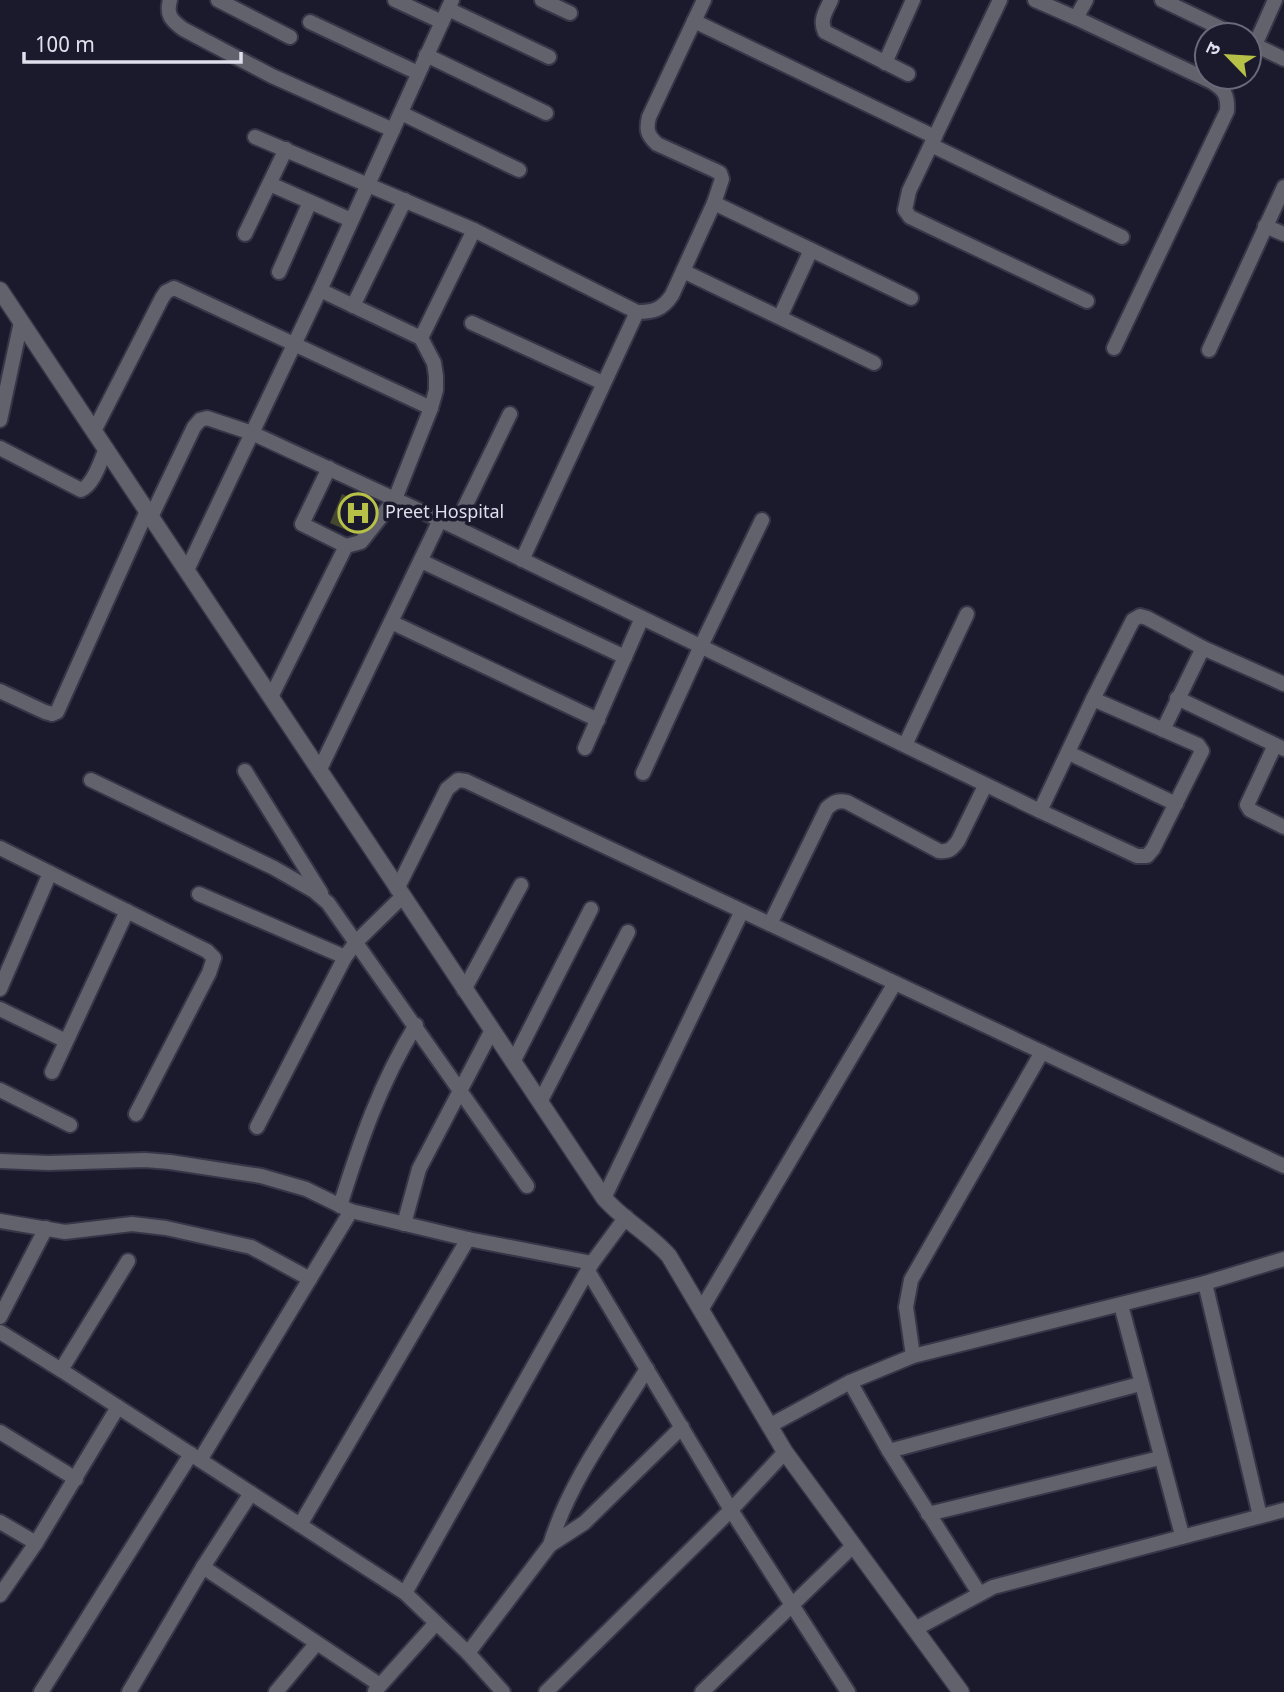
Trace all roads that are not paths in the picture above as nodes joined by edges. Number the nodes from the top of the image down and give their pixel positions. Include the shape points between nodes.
1 (170, 0) edge
2 (218, 0) edge
3 (395, 0) edge
4 (542, 0) edge
5 (704, 0) edge
6 (831, 0) edge
7 (913, 0) edge
8 (1000, 0) edge
9 (1035, 0) edge
10 (1086, 0) edge
11 (1162, 0) edge
12 (1275, 0) edge
13 (447, 10) edge
14 (570, 13) dead end
15 (1076, 18) junction
16 (694, 21) junction
17 (1206, 21) edge
18 (310, 22) dead end
19 (1263, 22) edge
20 (290, 37) dead end
21 (1263, 48) edge
22 (426, 55) junction
23 (549, 57) dead end
24 (1284, 59) edge
25 (886, 63) junction
26 (418, 73) junction
27 (908, 74) dead end
28 (401, 113) junction
29 (545, 113) dead end
30 (393, 130) junction
31 (255, 137) dead end
32 (933, 141) junction
33 (286, 149) junction
34 (519, 170) dead end
35 (270, 184) junction
36 (368, 184) junction
37 (1284, 187) edge
38 (405, 200) junction
39 (310, 202) junction
40 (714, 203) junction
41 (351, 220) junction
42 (1265, 226) junction
43 (474, 230) junction
44 (245, 234) dead end
45 (1284, 234) edge
46 (1122, 237) dead end
47 (811, 250) junction
48 (683, 271) junction
49 (279, 272) dead end
50 (320, 290) junction
51 (2, 295) edge
52 (911, 298) dead end
53 (1087, 301) dead end
54 (353, 306) junction
55 (636, 312) junction
56 (780, 317) junction
57 (21, 322) junction
58 (472, 323) dead end
59 (421, 338) junction
60 (295, 344) junction
61 (1114, 348) dead end
62 (1209, 351) dead end
63 (874, 363) dead end
64 (603, 383) junction
65 (431, 408) junction
66 (510, 414) dead end
67 (0, 416) edge
68 (94, 431) junction
69 (252, 433) junction
70 (0, 448) edge
71 (106, 449) junction
72 (329, 468) junction
73 (395, 499) junction
74 (149, 514) junction
75 (440, 520) junction
76 (762, 520) dead end
77 (455, 527) junction
78 (346, 546) junction
79 (522, 560) junction
80 (421, 561) junction
81 (187, 570) junction
82 (967, 614) dead end
83 (642, 618) junction
84 (391, 622) junction
85 (701, 646) junction
86 (1203, 648) junction
87 (625, 657) junction
88 (1284, 684) edge
89 (0, 691) edge
90 (271, 697) junction
91 (1177, 698) junction
92 (1093, 699) junction
93 (598, 720) junction
94 (1163, 730) junction
95 (905, 745) junction
96 (1279, 747) edge
97 (585, 748) dead end
98 (1069, 753) junction
99 (245, 771) dead end
100 (319, 771) junction
101 (643, 773) dead end
102 (91, 780) dead end
103 (985, 786) junction
104 (1176, 804) junction
105 (1040, 811) junction
106 (1284, 827) edge
107 (0, 848) edge
108 (50, 873) junction
109 (521, 885) dead end
110 (400, 893) junction
111 (198, 894) dead end
112 (328, 903) junction
113 (591, 909) dead end
114 (742, 911) junction
115 (127, 912) junction
116 (770, 924) junction
117 (628, 932) dead end
118 (357, 941) junction
119 (345, 957) junction
120 (895, 983) junction
121 (0, 989) edge
122 (464, 990) junction
123 (0, 1009) edge
124 (415, 1025) junction
125 (492, 1030) junction
126 (66, 1041) junction
127 (1042, 1052) junction
128 (513, 1062) junction
129 (52, 1072) dead end
130 (460, 1089) junction
131 (0, 1090) edge
132 (540, 1102) junction
133 (136, 1114) dead end
134 (70, 1125) dead end
135 (257, 1127) dead end
136 (0, 1161) edge
137 (1284, 1166) edge
138 (527, 1186) dead end
139 (604, 1198) junction
140 (345, 1209) junction
141 (625, 1217) junction
142 (0, 1221) edge
143 (404, 1224) junction
144 (46, 1228) junction
145 (468, 1239) junction
146 (1284, 1259) edge
147 (128, 1261) dead end
148 (590, 1267) junction
149 (310, 1279) junction
150 (1205, 1283) junction
151 (1121, 1305) junction
152 (701, 1310) junction
153 (0, 1317) edge
154 (0, 1332) edge
155 (913, 1356) junction
156 (647, 1369) junction
157 (61, 1370) junction
158 (850, 1382) junction
159 (1140, 1384) junction
160 (118, 1407) junction
161 (769, 1426) junction
162 (682, 1427) junction
163 (0, 1432) edge
164 (889, 1451) junction
165 (785, 1452) junction
166 (195, 1457) junction
167 (1160, 1458) junction
168 (76, 1479) junction
169 (251, 1493) junction
170 (731, 1510) junction
171 (1284, 1510) edge
172 (928, 1514) junction
173 (1260, 1516) junction
174 (0, 1522) edge
175 (300, 1525) junction
176 (1182, 1535) junction
177 (36, 1543) junction
178 (550, 1545) junction
179 (853, 1546) junction
180 (203, 1567) junction
181 (405, 1593) junction
182 (979, 1593) junction
183 (0, 1595) edge
184 (791, 1606) junction
185 (436, 1623) junction
186 (915, 1629) junction
187 (316, 1644) junction
188 (468, 1653) junction
189 (718, 1686) edge
190 (377, 1688) edge
191 (41, 1692) edge
192 (129, 1692) edge
193 (276, 1692) edge
194 (503, 1692) edge
195 (546, 1692) edge
196 (702, 1692) edge
197 (848, 1692) edge
198 (961, 1692) edge

1 - 30 street via 170,18 183,29 272,76
2 - 20 street
3 - 13 street
4 - 14 street
5 - 16 street
6 - 25 street via 821,25 825,32
7 - 25 street
8 - 32 street
9 - 15 street
10 - 15 street
11 - 17 street
12 - 19 street
13 - 22 street
13 - 23 street
15 - 61 street via 1212,82 1228,99 1227,111
16 - 32 street
16 - 40 street via 646,128 657,144 720,173
18 - 26 street
21 - 24 street
22 - 26 street
22 - 29 street
25 - 27 street
26 - 28 street
28 - 30 street
28 - 34 street
30 - 36 street
31 - 33 street
32 - 46 street
32 - 53 street via 905,201 910,217
33 - 35 street
33 - 36 street
35 - 39 street
35 - 44 street
36 - 38 street
36 - 41 street
37 - 42 street
38 - 43 street
38 - 54 street
39 - 41 street
39 - 49 street
40 - 47 street
40 - 48 street
41 - 50 street
42 - 45 street
42 - 62 street
43 - 55 street
43 - 59 street
47 - 52 street
47 - 56 street
48 - 55 street via 666,304 652,312
48 - 56 street
50 - 54 street
50 - 60 street
51 - 57 street
54 - 59 street
55 - 64 street
56 - 63 street
57 - 67 street
57 - 68 street
58 - 64 street
59 - 65 street via 436,376
60 - 65 street
60 - 68 street via 174,288 162,298
60 - 69 street
64 - 79 street
65 - 73 street
66 - 77 street
68 - 71 street
69 - 72 street
69 - 74 street via 216,420 200,420
69 - 81 street
70 - 71 street via 81,490 90,482
71 - 74 street
72 - 73 street
72 - 78 street via 303,524
73 - 75 street
73 - 78 street via 361,542
74 - 81 street
74 - 89 street via 57,712 45,712
75 - 77 street
75 - 80 street
76 - 85 street
77 - 79 street
78 - 90 street
79 - 83 street
80 - 84 street
80 - 87 street
81 - 90 street
82 - 95 street
83 - 85 street
83 - 87 street
84 - 93 street
84 - 100 street
85 - 95 street
85 - 101 street
86 - 88 street
86 - 91 street
86 - 92 street via 1140,616 1128,626
87 - 93 street
90 - 100 street
91 - 94 street
91 - 96 street
92 - 94 street
92 - 98 street
93 - 97 street
94 - 104 street via 1202,751
95 - 103 street
96 - 106 street via 1247,805
98 - 104 street
98 - 105 street
99 - 112 street
100 - 110 street
102 - 112 street via 274,868
103 - 105 street
103 - 116 street via 958,841 947,852 847,802 833,803
104 - 105 street via 1153,849 1141,858
107 - 108 street
108 - 115 street
108 - 121 street
109 - 122 street
110 - 114 street via 447,789 458,780
110 - 118 street
110 - 122 street
111 - 119 street
112 - 118 street
113 - 128 street
114 - 116 street
114 - 139 street
115 - 126 street
115 - 133 street via 214,958
116 - 120 street
117 - 132 street
118 - 119 street
118 - 124 street
119 - 135 street
120 - 127 street
120 - 152 street
122 - 125 street
123 - 126 street
124 - 130 street
124 - 140 street via 377,1096 360,1140
125 - 128 street
125 - 130 street
126 - 129 street
127 - 137 street
127 - 155 street via 911,1280 906,1307
128 - 132 street
130 - 138 street
130 - 143 street via 419,1169
131 - 134 street
132 - 139 street
136 - 140 street via 170,1162 278,1180
139 - 141 street
140 - 143 street
140 - 149 street
141 - 148 street
141 - 152 street via 669,1256
142 - 144 street
143 - 145 street
144 - 149 street via 78,1231 132,1224 166,1228 251,1247
144 - 153 street
145 - 148 street
145 - 175 street
146 - 150 street
147 - 157 street
148 - 156 street
148 - 181 street
149 - 166 street
150 - 151 street
150 - 173 street
151 - 155 street
151 - 159 street
152 - 161 street
154 - 157 street
155 - 158 street
156 - 162 street
156 - 178 street via 575,1486
157 - 160 street
158 - 161 street
158 - 164 street
159 - 164 street
159 - 167 street
160 - 166 street
160 - 168 street
161 - 165 street
162 - 170 street
162 - 178 street via 584,1523
163 - 168 street
164 - 172 street
165 - 170 street
165 - 179 street
166 - 169 street
166 - 191 street
167 - 172 street
167 - 176 street
168 - 177 street
169 - 175 street
169 - 180 street
170 - 184 street
170 - 195 street
171 - 173 street
172 - 182 street
173 - 176 street
174 - 177 street
175 - 181 street
176 - 182 street
177 - 183 street
178 - 188 street
179 - 184 street
179 - 186 street
180 - 187 street
180 - 192 street
181 - 185 street
182 - 186 street
184 - 189 street
184 - 197 street
185 - 188 street
185 - 190 street
186 - 198 street
187 - 190 street
187 - 193 street
188 - 194 street
189 - 196 street

